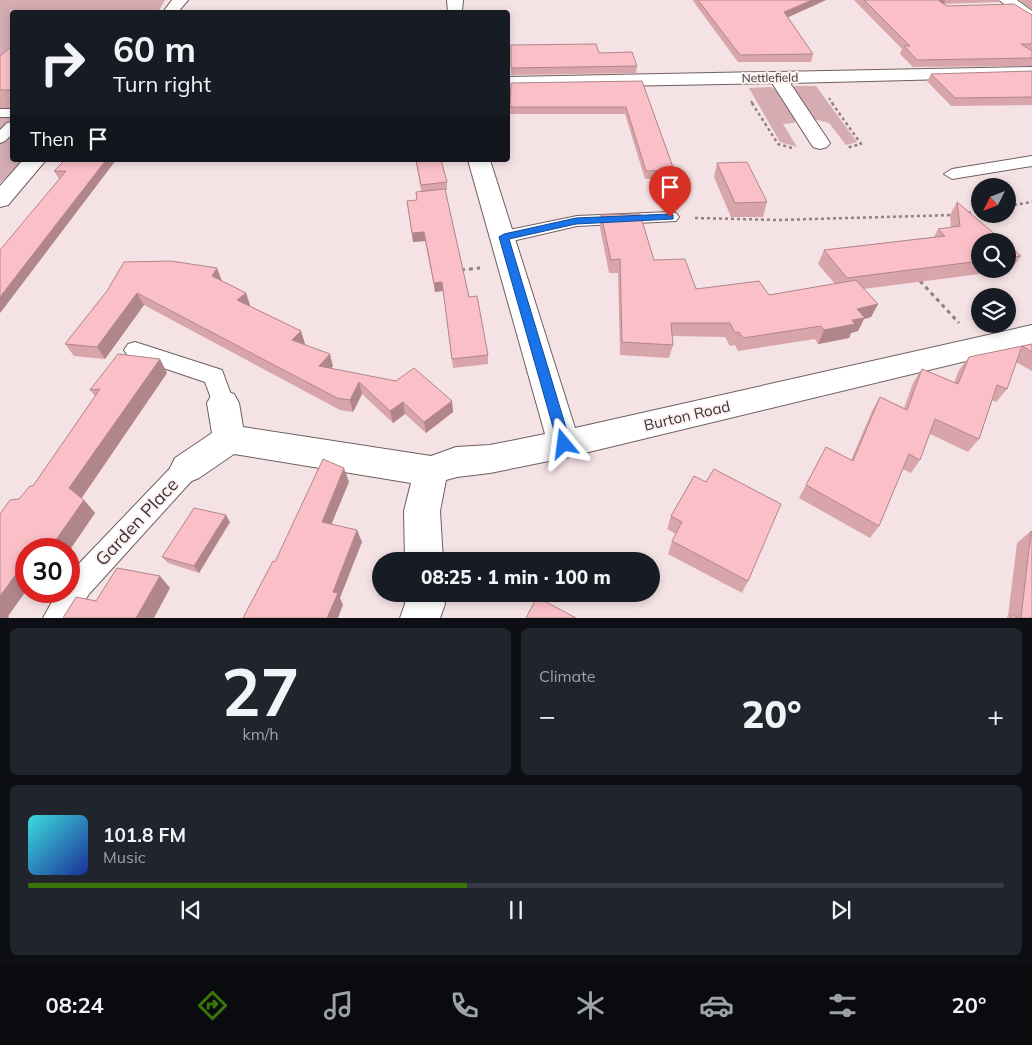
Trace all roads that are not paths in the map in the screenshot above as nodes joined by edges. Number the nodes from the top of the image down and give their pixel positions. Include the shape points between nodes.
1 (180, 0) edge
2 (1006, 5) edge
3 (172, 10) edge
4 (1032, 18) edge
5 (1032, 72) edge
6 (778, 78) junction
7 (510, 83) edge
8 (10, 128) edge
9 (0, 138) edge
10 (820, 143) dead end
11 (1032, 161) edge
12 (34, 162) edge
13 (480, 162) edge
14 (952, 174) dead end
15 (4, 191) edge
16 (670, 217) road end
17 (504, 237) junction
18 (1032, 336) edge
19 (136, 350) dead end
20 (223, 403) joint
21 (229, 439) junction
22 (564, 444) junction
23 (187, 468) joint
24 (431, 471) junction
25 (424, 552) edge
26 (425, 602) edge
27 (57, 618) edge
28 (420, 618) edge

1 - 3 street
2 - 4 street
5 - 6 street, Nettlefield
6 - 7 street, Nettlefield
6 - 10 street
8 - 9 lane
11 - 14 lane
12 - 15 street
13 - 17 street
16 - 17 lane via 576,221
17 - 22 street
18 - 22 street, Burton Road
19 - 20 lane via 214,376
20 - 21 street
21 - 23 street, Garden Place
21 - 24 street
22 - 24 street, Burton Road via 490,459 456,462
23 - 27 lane, Garden Place via 78,584
24 - 25 street via 422,511
26 - 28 street

